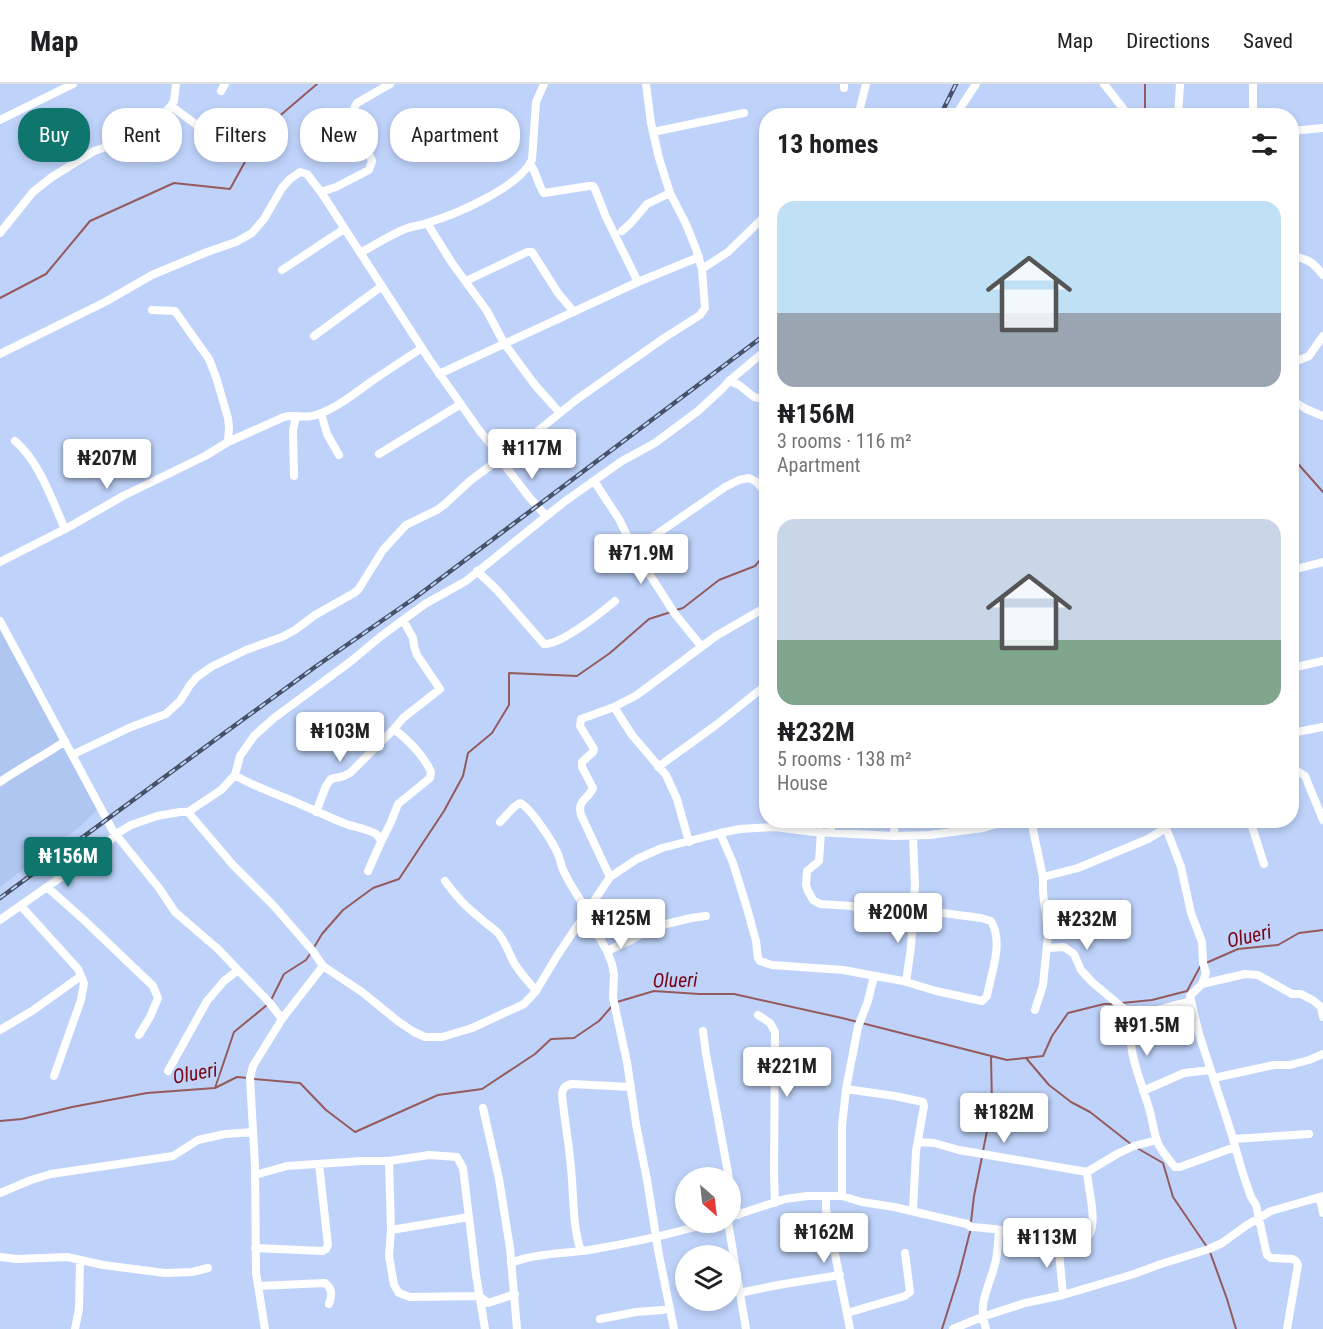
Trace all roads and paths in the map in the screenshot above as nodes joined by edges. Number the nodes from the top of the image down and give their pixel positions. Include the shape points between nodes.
1 (73, 84) edge
2 (176, 84) edge
3 (390, 84) edge
4 (544, 84) edge
5 (646, 84) edge
6 (866, 84) edge
7 (976, 84) edge
8 (1104, 84) edge
9 (1180, 84) edge
10 (1252, 84) edge
11 (171, 106) junction
12 (860, 108) edge
13 (960, 108) edge
14 (1123, 108) edge
15 (1178, 108) edge
16 (1253, 108) edge
17 (744, 112) dead end
18 (0, 120) edge
19 (194, 123) edge
20 (1323, 128) edge
21 (1299, 130) edge
22 (653, 132) junction
23 (530, 164) junction
24 (321, 192) junction
25 (670, 193) junction
26 (759, 222) edge
27 (427, 223) junction
28 (344, 228) junction
29 (622, 231) dead end
30 (0, 233) edge
31 (360, 253) junction
32 (699, 257) junction
33 (1299, 258) edge
34 (702, 268) junction
35 (282, 270) dead end
36 (1323, 275) edge
37 (466, 281) junction
38 (638, 282) junction
39 (382, 286) junction
40 (152, 310) dead end
41 (574, 312) junction
42 (315, 336) dead end
43 (1323, 336) edge
44 (504, 343) junction
45 (422, 348) junction
46 (0, 354) edge
47 (759, 356) edge
48 (1299, 360) edge
49 (439, 374) junction
50 (729, 381) junction
51 (759, 398) edge
52 (461, 404) junction
53 (1299, 404) edge
54 (321, 413) junction
55 (560, 413) junction
56 (296, 416) junction
57 (1323, 416) edge
58 (15, 441) dead end
59 (228, 442) junction
60 (379, 454) dead end
61 (339, 455) dead end
62 (500, 459) junction
63 (294, 476) dead end
64 (594, 481) junction
65 (759, 485) edge
66 (546, 516) junction
67 (64, 529) junction
68 (634, 550) junction
69 (0, 562) edge
70 (1323, 562) edge
71 (1299, 568) edge
72 (477, 571) junction
73 (615, 601) dead end
74 (759, 611) edge
75 (403, 620) junction
76 (0, 621) edge
77 (701, 646) junction
78 (1323, 661) edge
79 (1299, 666) edge
80 (759, 691) edge
81 (614, 707) junction
82 (1323, 727) edge
83 (394, 729) junction
84 (1299, 732) edge
85 (65, 741) junction
86 (72, 755) junction
87 (658, 767) junction
88 (1299, 772) edge
89 (235, 775) junction
90 (0, 782) edge
91 (188, 812) junction
92 (316, 812) junction
93 (1323, 820) edge
94 (500, 822) dead end
95 (759, 827) edge
96 (790, 828) edge
97 (831, 828) edge
98 (894, 828) edge
99 (959, 828) edge
100 (1033, 828) edge
101 (1160, 828) edge
102 (1166, 828) edge
103 (1253, 828) edge
104 (821, 832) junction
105 (720, 833) junction
106 (831, 833) junction
107 (116, 834) junction
108 (894, 836) junction
109 (913, 836) junction
110 (381, 842) junction
111 (689, 842) junction
112 (1264, 864) dead end
113 (368, 871) dead end
114 (610, 877) junction
115 (1043, 877) junction
116 (445, 881) dead end
117 (47, 887) junction
118 (21, 906) junction
119 (913, 909) junction
120 (586, 915) junction
121 (706, 916) dead end
122 (0, 920) edge
123 (1047, 948) junction
124 (607, 951) junction
125 (323, 966) junction
126 (238, 969) junction
127 (81, 976) junction
128 (874, 976) junction
129 (906, 982) junction
130 (1202, 984) junction
131 (536, 991) junction
132 (1191, 1001) junction
133 (1035, 1010) dead end
134 (758, 1015) dead end
135 (1323, 1017) edge
136 (282, 1019) junction
137 (1136, 1019) junction
138 (0, 1030) edge
139 (703, 1031) dead end
140 (139, 1035) dead end
141 (1323, 1054) edge
142 (168, 1071) dead end
143 (1212, 1074) junction
144 (54, 1076) dead end
145 (631, 1087) junction
146 (846, 1089) junction
147 (1143, 1090) junction
148 (483, 1108) dead end
149 (253, 1131) junction
150 (1310, 1134) dead end
151 (1156, 1140) junction
152 (918, 1142) junction
153 (1234, 1143) junction
154 (389, 1161) junction
155 (319, 1164) junction
156 (727, 1167) edge
157 (1087, 1172) junction
158 (255, 1175) junction
159 (0, 1192) edge
160 (826, 1196) junction
161 (842, 1196) junction
162 (1322, 1197) edge
163 (775, 1203) junction
164 (1256, 1205) junction
165 (913, 1211) junction
166 (1271, 1211) junction
167 (741, 1214) edge
168 (1323, 1214) edge
169 (469, 1217) junction
170 (1258, 1219) junction
171 (391, 1230) junction
172 (999, 1230) junction
173 (675, 1232) edge
174 (656, 1237) junction
175 (1058, 1240) junction
176 (255, 1248) junction
177 (582, 1251) junction
178 (905, 1253) dead end
179 (0, 1257) edge
180 (80, 1261) junction
181 (511, 1263) junction
182 (208, 1268) dead end
183 (840, 1275) junction
184 (258, 1286) junction
185 (741, 1293) edge
186 (515, 1294) junction
187 (1063, 1295) junction
188 (479, 1296) junction
189 (741, 1303) edge
190 (329, 1304) dead end
191 (669, 1308) junction
192 (847, 1313) junction
193 (982, 1317) junction
194 (600, 1319) dead end
195 (75, 1329) edge
196 (265, 1329) edge
197 (485, 1329) edge
198 (517, 1329) edge
199 (674, 1329) edge
200 (746, 1329) edge
201 (850, 1329) edge
202 (953, 1329) edge
203 (986, 1329) edge
204 (1287, 1329) edge

1 - 18 street
2 - 11 street
3 - 24 street via 354,108 372,161 369,170
4 - 23 street via 536,102
5 - 22 street
6 - 12 street
7 - 13 street
8 - 14 street
9 - 15 street
10 - 16 street
11 - 19 street
11 - 30 street via 144,133 94,150 52,177 33,192
17 - 22 street
20 - 21 street
22 - 25 street
23 - 27 street via 512,182 458,212
23 - 38 street via 544,193 593,186
24 - 28 street
24 - 46 street via 307,174 300,172 282,188 252,233 152,275
25 - 29 street via 647,204
25 - 32 street
26 - 34 street via 728,252
27 - 31 street via 405,229
27 - 37 street
28 - 31 street
28 - 35 street
31 - 39 street
32 - 34 street
32 - 38 street
33 - 36 street via 1315,264
34 - 55 street via 705,308 700,315
37 - 41 street via 532,252
37 - 44 street
38 - 41 street
39 - 42 street
39 - 45 street
40 - 59 street via 175,310 209,359 228,418
41 - 44 street
43 - 48 street via 1309,356
44 - 49 street
44 - 55 street
45 - 49 street
45 - 54 street
47 - 50 street
49 - 52 street
50 - 51 street
50 - 64 street via 655,443
52 - 60 street
52 - 62 street
53 - 57 street
54 - 56 street
54 - 61 street
55 - 62 street
56 - 59 street via 284,417
56 - 63 street
58 - 67 street via 37,469
59 - 67 street
62 - 66 street
62 - 86 street via 437,510 406,525 383,549 354,593 282,637 211,667 197,677 166,714
64 - 66 street
64 - 68 street
65 - 68 street via 749,478 725,487
66 - 72 street
67 - 69 street
68 - 77 street
70 - 71 street
72 - 73 street via 544,644 566,636
72 - 75 street
74 - 77 street
75 - 83 street via 417,655 440,689
75 - 89 street via 267,724 240,756
76 - 85 street
77 - 81 street via 637,695
78 - 79 street
80 - 87 street
81 - 87 street
81 - 114 street via 580,722 594,749 582,762 593,788 579,809
82 - 84 street
83 - 92 street via 350,773 331,779
83 - 110 street via 432,772 398,804
85 - 86 street
85 - 90 street
86 - 107 street
87 - 111 street via 677,800
88 - 93 street via 1305,776
89 - 91 street
89 - 92 street via 254,787
91 - 107 street via 157,816
91 - 125 street
92 - 110 street via 374,832
94 - 120 street via 514,807 524,804 557,852
95 - 105 street
96 - 104 street
97 - 106 street
98 - 108 street
99 - 109 street
100 - 115 street
101 - 115 street via 1148,839 1078,868
102 - 130 street via 1202,942 1206,973
103 - 112 street
104 - 106 street
104 - 119 street via 819,861 807,871 806,885 813,900 876,911 906,913
105 - 111 street
105 - 128 street via 733,863 760,961
106 - 108 street
107 - 117 street
107 - 126 street via 175,912
108 - 109 street
109 - 119 street
110 - 113 street
111 - 114 street via 637,859
114 - 120 street
115 - 123 street
116 - 131 street via 500,936
117 - 118 street
117 - 140 street via 153,986 158,998
118 - 122 street
118 - 127 street
119 - 129 street
119 - 129 street via 991,921 997,945 987,996 982,1000
120 - 124 street
120 - 131 street
121 - 124 street via 654,927
123 - 133 street via 1043,985
123 - 137 street via 1064,947 1074,954 1081,970
124 - 145 street
125 - 131 street via 425,1037 442,1037 472,1028 524,1004
125 - 136 street
126 - 136 street
126 - 142 street via 207,1001
127 - 138 street
127 - 144 street via 81,1000
128 - 129 street
128 - 146 street via 859,1024
130 - 132 street via 1190,996
130 - 135 street via 1245,974 1258,975 1314,1001 1321,1007
132 - 137 street
132 - 143 street
134 - 163 street via 775,1032
136 - 149 street via 253,1066
137 - 147 street via 1130,1036
139 - 156 street
141 - 143 street via 1290,1065
143 - 147 street via 1184,1073
143 - 153 street
145 - 174 street
145 - 177 street via 572,1084 563,1089 575,1221
146 - 152 street via 924,1102
146 - 161 street
147 - 151 street
148 - 181 street via 499,1179
149 - 158 street
149 - 159 street via 198,1140 173,1156 51,1174
150 - 153 street
151 - 153 street via 1175,1167 1203,1159
151 - 157 street via 1134,1146
152 - 157 street
152 - 165 street
153 - 164 street
154 - 155 street
154 - 169 street via 429,1155 457,1157 463,1168
154 - 171 street
155 - 158 street via 287,1166
155 - 176 street via 326,1249
157 - 175 street via 1093,1208 1091,1231 1084,1239
158 - 176 street
160 - 161 street
160 - 163 street
160 - 183 street
161 - 165 street
162 - 166 street
162 - 168 street
163 - 167 street
164 - 166 street
164 - 170 street
165 - 172 street via 971,1227
166 - 170 street
169 - 171 street
169 - 188 street
170 - 187 street via 1209,1250
170 - 204 street via 1269,1257 1293,1259 1298,1265
171 - 188 street via 389,1256 399,1293 410,1298
172 - 175 street
172 - 193 street via 996,1263
173 - 174 street
174 - 177 street
174 - 191 street
175 - 187 street
176 - 184 street
177 - 181 street
178 - 192 street via 909,1293
179 - 180 street via 67,1257
180 - 182 street via 165,1273
180 - 195 street
181 - 186 street
183 - 185 street
183 - 192 street
184 - 190 street via 325,1283 332,1294
184 - 196 street
186 - 188 street via 488,1303
186 - 198 street
187 - 193 street
188 - 197 street
189 - 200 street
191 - 194 street
191 - 199 street
192 - 201 street
193 - 202 street
193 - 203 street

